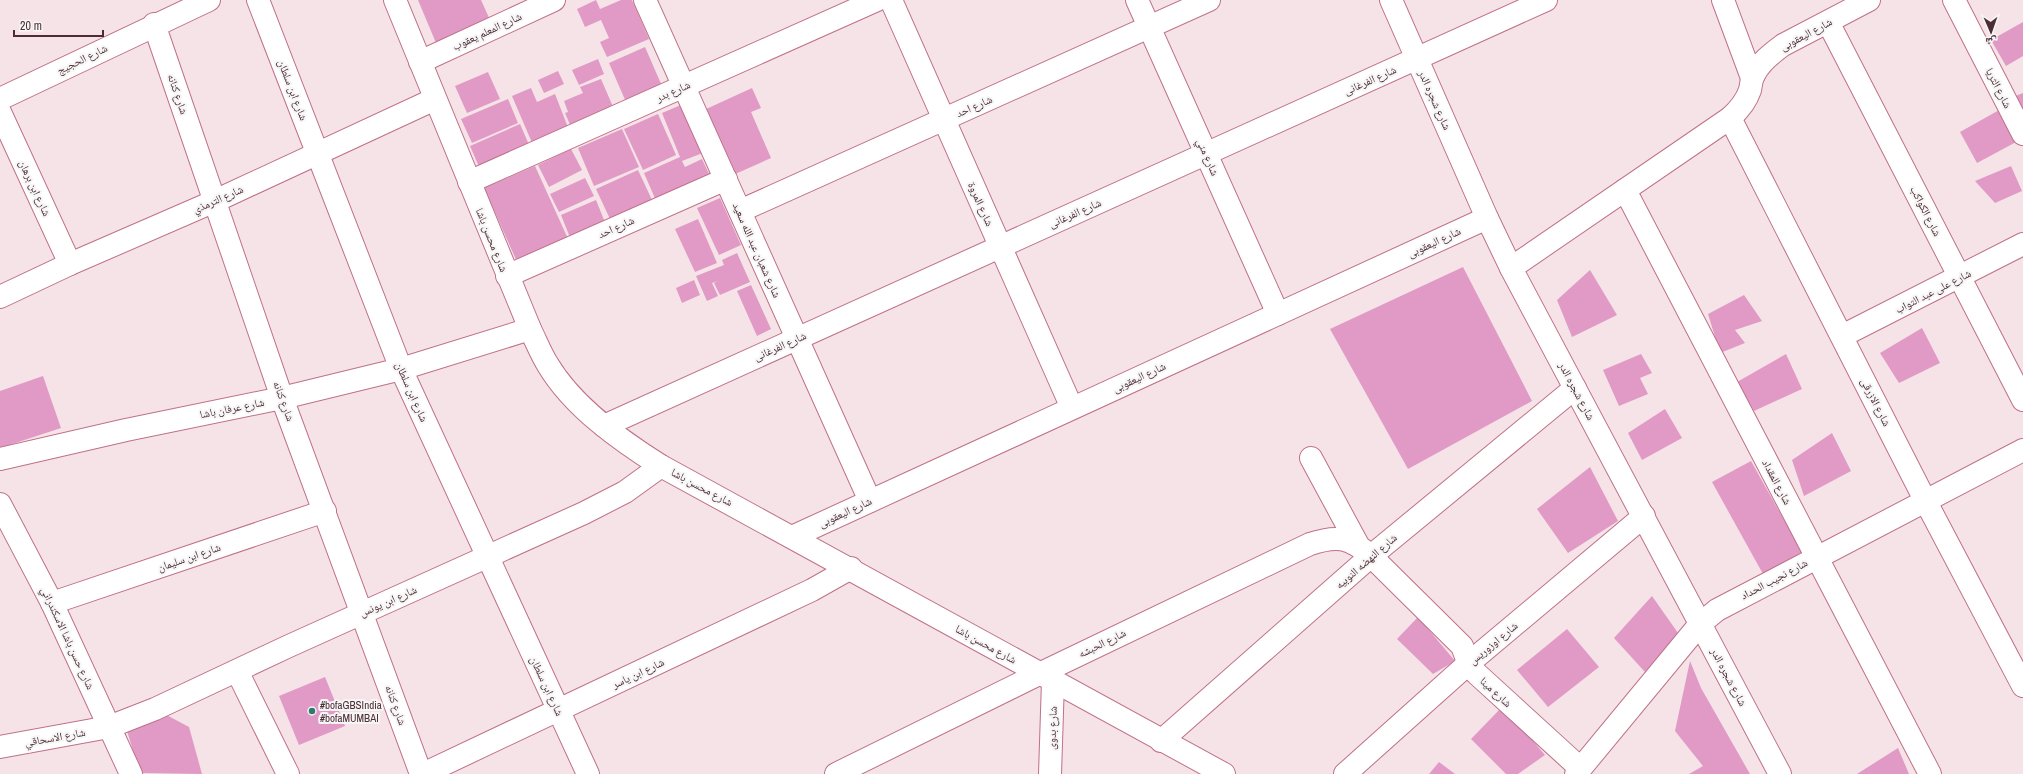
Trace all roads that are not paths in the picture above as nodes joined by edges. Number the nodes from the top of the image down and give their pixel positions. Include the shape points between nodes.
1 (209, 0) edge
2 (258, 0) edge
3 (395, 0) edge
4 (554, 0) edge
5 (645, 0) edge
6 (877, 0) edge
7 (890, 0) edge
8 (1137, 0) edge
9 (1209, 0) edge
10 (1391, 0) edge
11 (1546, 0) edge
12 (1723, 0) edge
13 (1869, 0) edge
14 (1954, 0) edge
15 (1828, 22) junction
16 (154, 24) junction
17 (1149, 27) junction
18 (1417, 58) junction
19 (420, 62) junction
20 (1752, 78) junction
21 (684, 86) junction
22 (0, 99) edge
23 (435, 99) junction
24 (0, 112) edge
25 (1730, 118) junction
26 (943, 119) junction
27 (2023, 134) edge
28 (317, 153) junction
29 (1206, 154) junction
30 (726, 179) junction
31 (468, 182) junction
32 (1625, 190) junction
33 (215, 201) junction
34 (740, 211) junction
35 (1487, 218) junction
36 (2023, 244) edge
37 (1000, 246) junction
38 (70, 264) junction
39 (1511, 268) junction
40 (507, 276) junction
41 (1960, 277) junction
42 (0, 297) edge
43 (1278, 314) junction
44 (530, 329) junction
45 (1842, 336) junction
46 (797, 338) junction
47 (401, 369) junction
48 (1576, 388) junction
49 (282, 398) junction
50 (2023, 400) edge
51 (1072, 408) junction
52 (604, 426) junction
53 (2023, 450) edge
54 (1311, 458) dead end
55 (0, 459) edge
56 (661, 466) junction
57 (1925, 500) junction
58 (870, 501) junction
59 (0, 504) edge
60 (325, 511) junction
61 (1644, 516) junction
62 (792, 537) junction
63 (1364, 550) junction
64 (487, 557) junction
65 (1816, 557) junction
66 (851, 568) junction
67 (52, 603) junction
68 (362, 612) junction
69 (1700, 624) junction
70 (1469, 663) junction
71 (237, 671) junction
72 (1046, 677) junction
73 (2023, 686) edge
74 (558, 710) junction
75 (109, 727) junction
76 (1162, 741) junction
77 (0, 747) edge
78 (1578, 771) edge
79 (131, 774) edge
80 (288, 774) edge
81 (422, 774) edge
82 (588, 774) edge
83 (836, 774) edge
84 (1050, 774) edge
85 (1224, 774) edge
86 (1345, 774) edge
87 (1780, 774) edge
88 (1930, 774) edge

1 - 16 street, شارع الحجيج
2 - 28 street, شارع ابن سلطان
3 - 19 street, شارع محسن باشا
4 - 19 street, شارع المعلم يعقوب
5 - 21 street, شارع شعبان عبد الله سعيد
6 - 21 street, شارع بدر
7 - 26 street, شارع المروة
8 - 17 street, شارع مني
9 - 17 street, شارع احد
10 - 18 street, شارع شجره الدر
11 - 18 street, شارع الفرغانى
12 - 20 street
13 - 15 street, شارع اليعقوبى
14 - 27 street, شارع الثريا
15 - 20 street, شارع اليعقوبى via 1783,45 1760,65
15 - 41 street, شارع الكواكب
16 - 22 street, شارع الحجيج
16 - 33 street, شارع كنانه
17 - 26 street, شارع احد
17 - 29 street, شارع مني
18 - 29 street, شارع الفرغانى
18 - 35 street, شارع شجره الدر
19 - 23 street, شارع محسن باشا
20 - 25 street, شارع اليعقوبى via 1745,100
21 - 30 street, شارع شعبان عبد الله سعيد
21 - 31 street, شارع بدر
23 - 28 street, شارع الترمذي
23 - 31 street, شارع محسن باشا
24 - 38 street, شارع ابن برهان
25 - 32 street, شارع اليعقوبى
25 - 45 street, شارع الازرقى
26 - 34 street, شارع احد
26 - 37 street, شارع المروة
28 - 33 street, شارع الترمذي
28 - 47 street, شارع ابن سلطان
29 - 37 street, شارع الفرغانى
29 - 43 street, شارع مني
30 - 34 street, شارع شعبان عبد الله سعيد
30 - 40 street, شارع احد
31 - 40 street, شارع محسن باشا
32 - 39 street, شارع اليعقوبى
32 - 65 street, شارع المقداد
33 - 38 street, شارع الترمذي
33 - 49 street, شارع كنانه
34 - 46 street, شارع شعبان عبد الله سعيد
35 - 39 street, شارع شجره الدر
35 - 43 street, شارع اليعقوبى
36 - 41 street, شارع على عبد التواب
37 - 46 street, شارع الفرغانى
37 - 51 street, شارع المروة
38 - 42 street, شارع الترمذي
39 - 48 street, شارع شجره الدر
40 - 44 street, شارع محسن باشا
41 - 45 street, شارع على عبد التواب
41 - 50 street, شارع الكواكب
43 - 51 street, شارع اليعقوبى
44 - 47 street, شارع عرفان باشا
44 - 52 street, شارع محسن باشا via 548,366 574,398
45 - 57 street, شارع الازرقى
46 - 52 street, شارع الفرغانى
46 - 58 street, شارع شعبان عبد الله سعيد
47 - 49 street, شارع عرفان باشا
47 - 64 street, شارع ابن سلطان
48 - 61 street, شارع شجره الدر
48 - 63 street, شارع النهضه النوبيه
49 - 55 street, شارع عرفان باشا
49 - 60 street, شارع كنانه
51 - 58 street, شارع اليعقوبى
52 - 56 street, شارع محسن باشا
53 - 57 street, شارع نجيب الحداد
54 - 63 street
56 - 62 street, شارع محسن باشا
56 - 64 street, شارع ابن يونس via 625,492
57 - 65 street, شارع نجيب الحداد
57 - 73 street, شارع الازرقى
58 - 62 street, شارع اليعقوبى
59 - 67 street, شارع حسن باشا الاسكندراني
60 - 67 street, شارع ابن سليمان
60 - 68 street, شارع كنانه
61 - 69 street, شارع شجره الدر
61 - 70 street, شارع اوزوريس
62 - 66 street, شارع محسن باشا
63 - 70 street, شارع مينا via 1462,646
63 - 72 street, شارع الحبشه via 1342,538 1325,539 1310,544
63 - 76 street, شارع النهضه النوبيه
64 - 68 street, شارع ابن يونس
64 - 74 street, شارع ابن سلطان
65 - 69 street, شارع نجيب الحداد via 1717,610
65 - 88 street, شارع المقداد
66 - 72 street, شارع محسن باشا
66 - 74 street, شارع ابن ياسر via 812,590
67 - 75 street, شارع حسن باشا الاسكندراني
68 - 71 street, شارع ابن يونس
68 - 81 street, شارع كنانه
69 - 78 street, شارع نجيب الحداد
69 - 87 street, شارع شجره الدر
70 - 78 street, شارع مينا via 1477,674
70 - 86 street, شارع اوزوريس
71 - 75 street, شارع ابن يونس
71 - 80 street
72 - 76 street, شارع محسن باشا
72 - 83 street, شارع الحبشه
72 - 84 street, شارع بدوى
74 - 81 street, شارع ابن ياسر
74 - 82 street, شارع ابن سلطان
75 - 77 street, شارع الاسحاقي
75 - 79 street, شارع حسن باشا الاسكندراني
76 - 85 street, شارع محسن باشا

